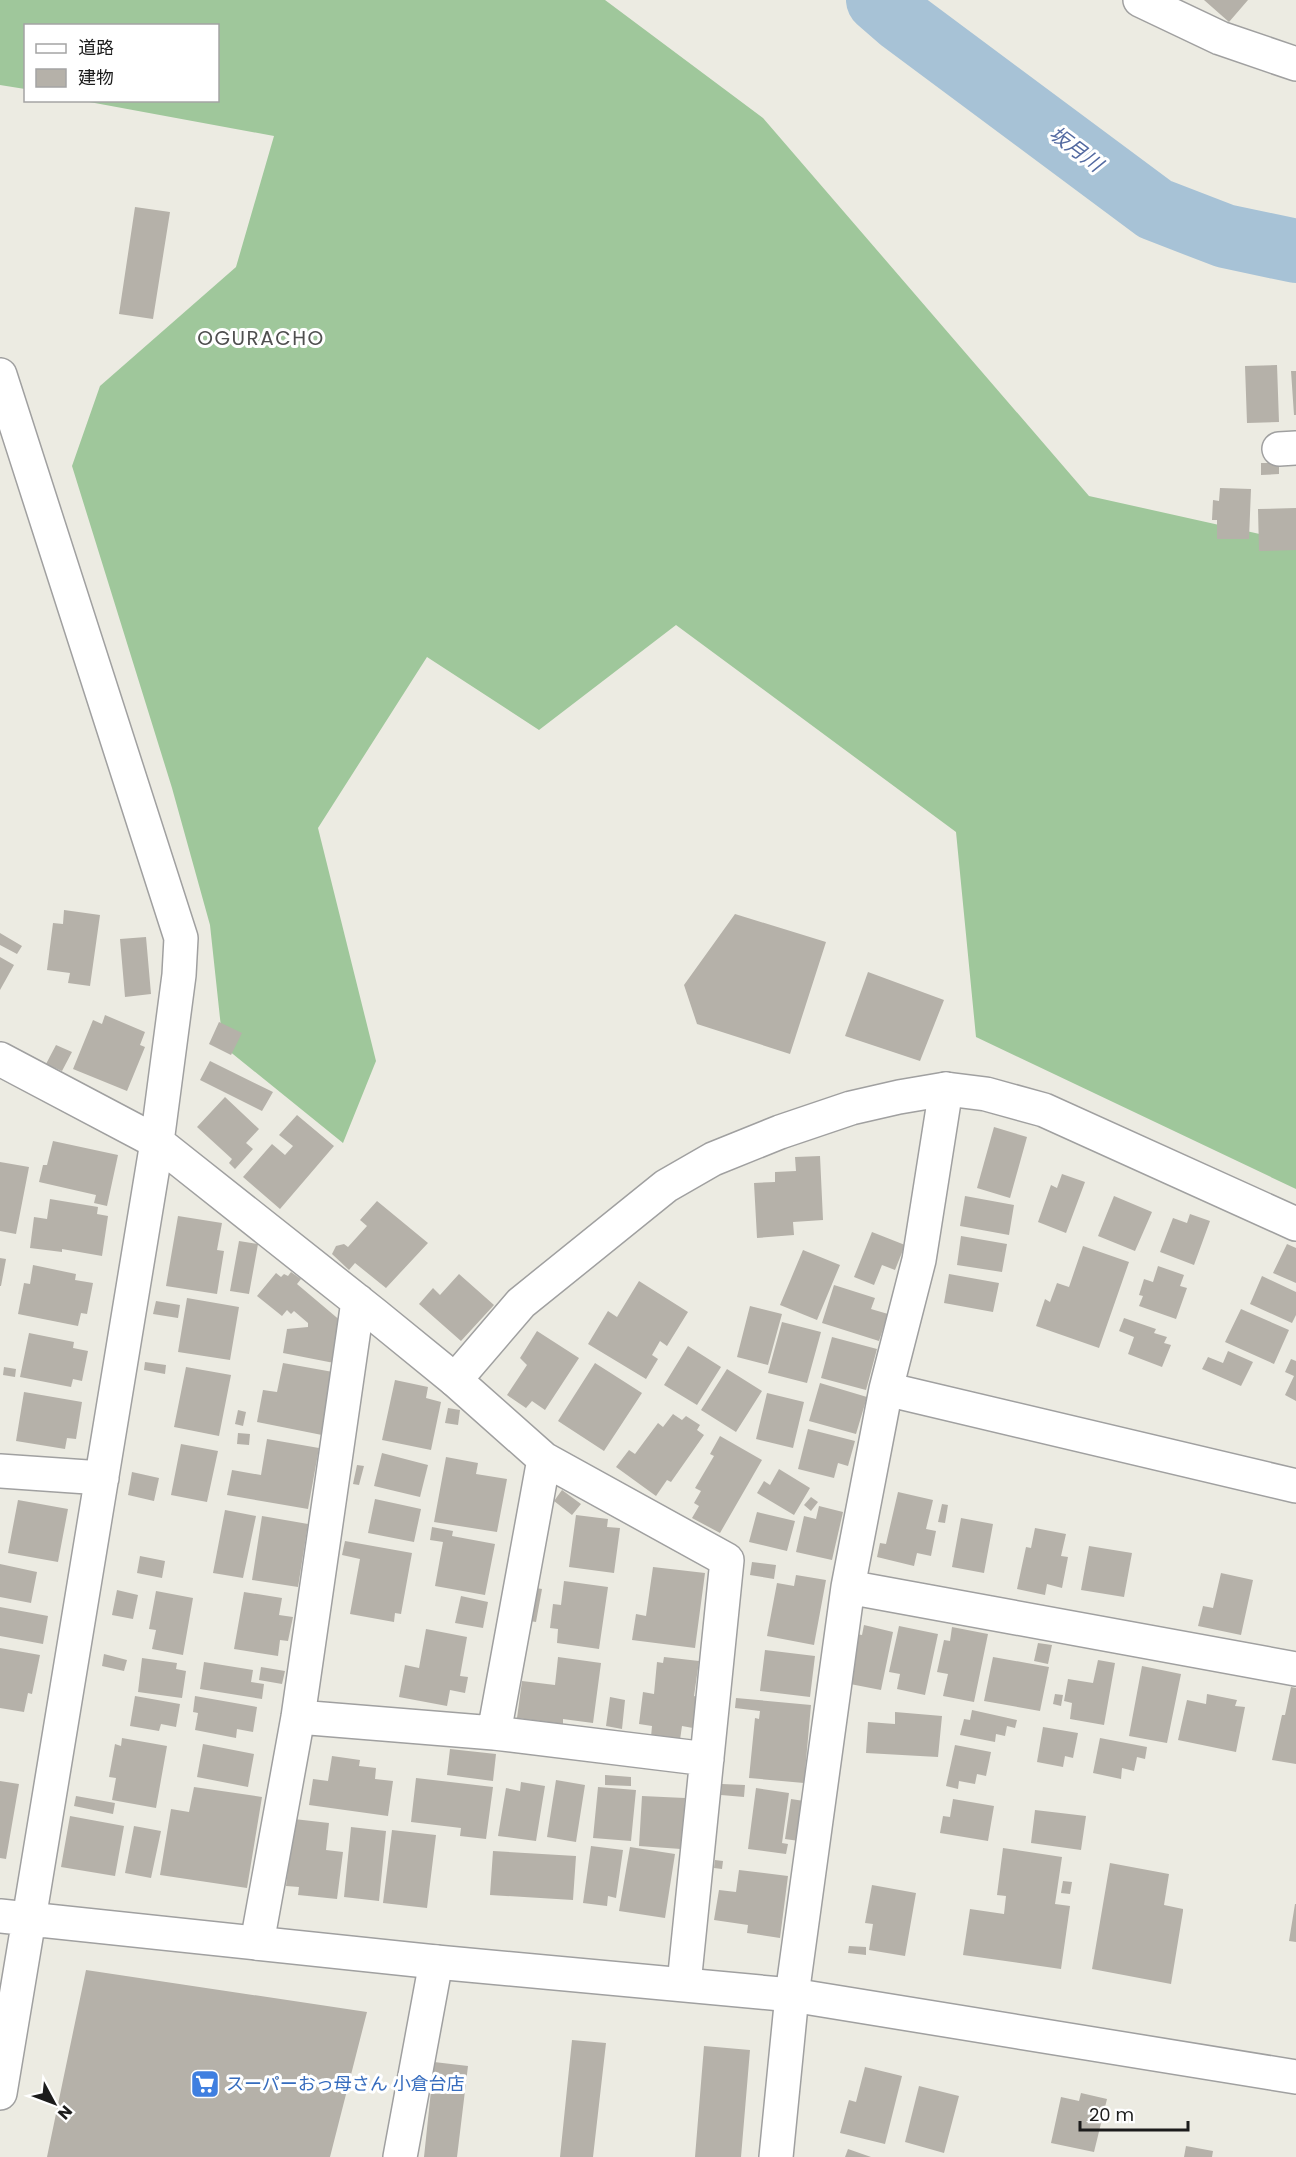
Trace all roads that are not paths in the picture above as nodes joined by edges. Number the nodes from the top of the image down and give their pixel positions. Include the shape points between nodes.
1 (1143, 1) edge
2 (1296, 64) edge
3 (0, 375) edge
4 (0, 1059) edge
5 (946, 1089) junction
6 (157, 1142) junction
7 (1296, 1224) edge
8 (358, 1301) junction
9 (454, 1380) junction
10 (886, 1389) junction
11 (544, 1459) junction
12 (0, 1471) edge
13 (102, 1478) junction
14 (1296, 1486) edge
15 (848, 1587) junction
16 (1296, 1669) edge
17 (298, 1717) junction
18 (494, 1733) junction
19 (707, 1759) junction
20 (15, 1918) edge
21 (257, 1943) junction
22 (436, 1962) junction
23 (684, 1984) junction
24 (792, 1995) junction
25 (1296, 2077) edge
26 (0, 2093) edge
27 (400, 2157) edge
28 (776, 2157) edge

1 - 2 street via 1220,38
3 - 6 street via 181,938
4 - 6 street
5 - 7 street via 986,1094 1044,1110
5 - 9 street via 850,1108 780,1132 713,1160 666,1186 521,1303
5 - 10 street via 919,1260
6 - 8 street
6 - 13 street
8 - 9 street
8 - 17 street
9 - 11 street
10 - 14 street
10 - 15 street
11 - 18 street
11 - 19 street via 727,1560
12 - 13 street
13 - 20 street
15 - 16 street
15 - 24 street
17 - 18 street
17 - 21 street
18 - 19 street
19 - 23 street
20 - 21 street
20 - 26 street
21 - 22 street
22 - 23 street
22 - 27 street
23 - 24 street
24 - 25 street
24 - 28 street

